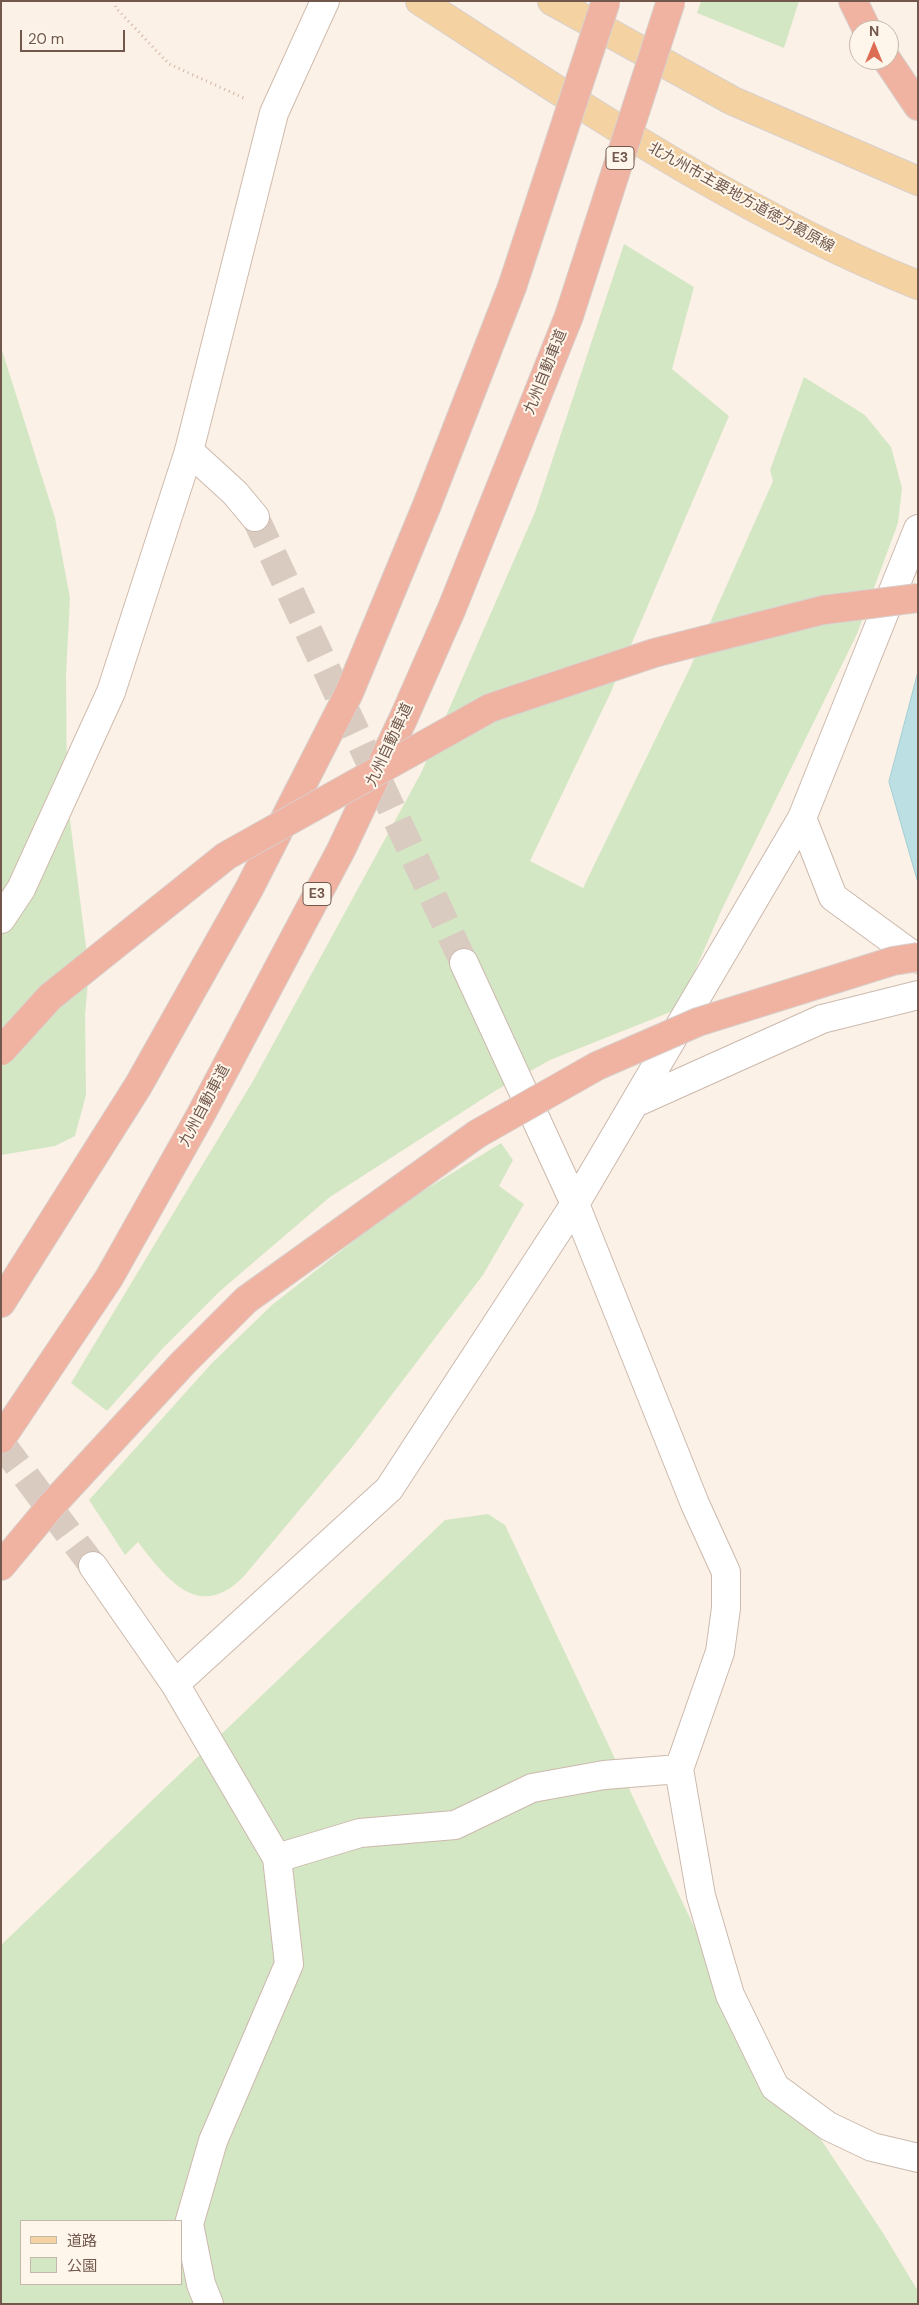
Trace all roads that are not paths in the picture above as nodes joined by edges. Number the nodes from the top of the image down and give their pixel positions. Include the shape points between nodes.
1 (325, 1) edge
2 (420, 1) edge
3 (552, 1) edge
4 (606, 1) edge
5 (671, 1) edge
6 (853, 1) edge
7 (862, 20) edge
8 (894, 70) edge
9 (918, 106) edge
10 (918, 181) edge
11 (918, 285) edge
12 (189, 451) junction
13 (255, 517) tunnel mouth
14 (918, 529) edge
15 (918, 598) edge
16 (802, 818) junction
17 (1, 920) edge
18 (918, 958) edge
19 (464, 963) tunnel mouth
20 (918, 996) edge
21 (1, 1050) edge
22 (635, 1103) junction
23 (575, 1204) junction
24 (1, 1303) edge
25 (1, 1439) edge
26 (1, 1566) edge
27 (93, 1566) tunnel mouth
28 (175, 1684) junction
29 (679, 1768) junction
30 (277, 1858) junction
31 (918, 2158) edge
32 (209, 2304) edge

1 - 12 street via 274,113
2 - 11 main road, 北九州市主要地方道徳力葛原線 via 658,154 856,260
3 - 10 main road via 733,101
4 - 24 highway, bridge via 512,287 349,693 249,889 138,1086
5 - 25 highway, 九州自動車道 / E3, bridge via 569,316 452,608 404,717 341,850 200,1116 109,1278
6 - 7 highway
8 - 9 highway
12 - 13 street via 235,492
12 - 17 street via 111,692 21,889
14 - 16 street
15 - 21 highway, bridge via 823,610 654,653 490,708 226,856 50,997
16 - 18 street via 832,897
16 - 22 street
18 - 26 highway, bridge via 894,961 698,1022 597,1066 477,1134 246,1300 136,1413
19 - 23 street
20 - 22 street via 822,1019
22 - 23 street
23 - 28 street via 389,1489
23 - 29 street via 695,1504 726,1572 726,1608 720,1652
27 - 28 street
28 - 30 street
29 - 30 street via 532,1788 455,1825 360,1833
29 - 31 street via 701,1896 730,1995 775,2087 828,2126 872,2147
30 - 32 street via 289,1964 213,2141 189,2224 201,2284

